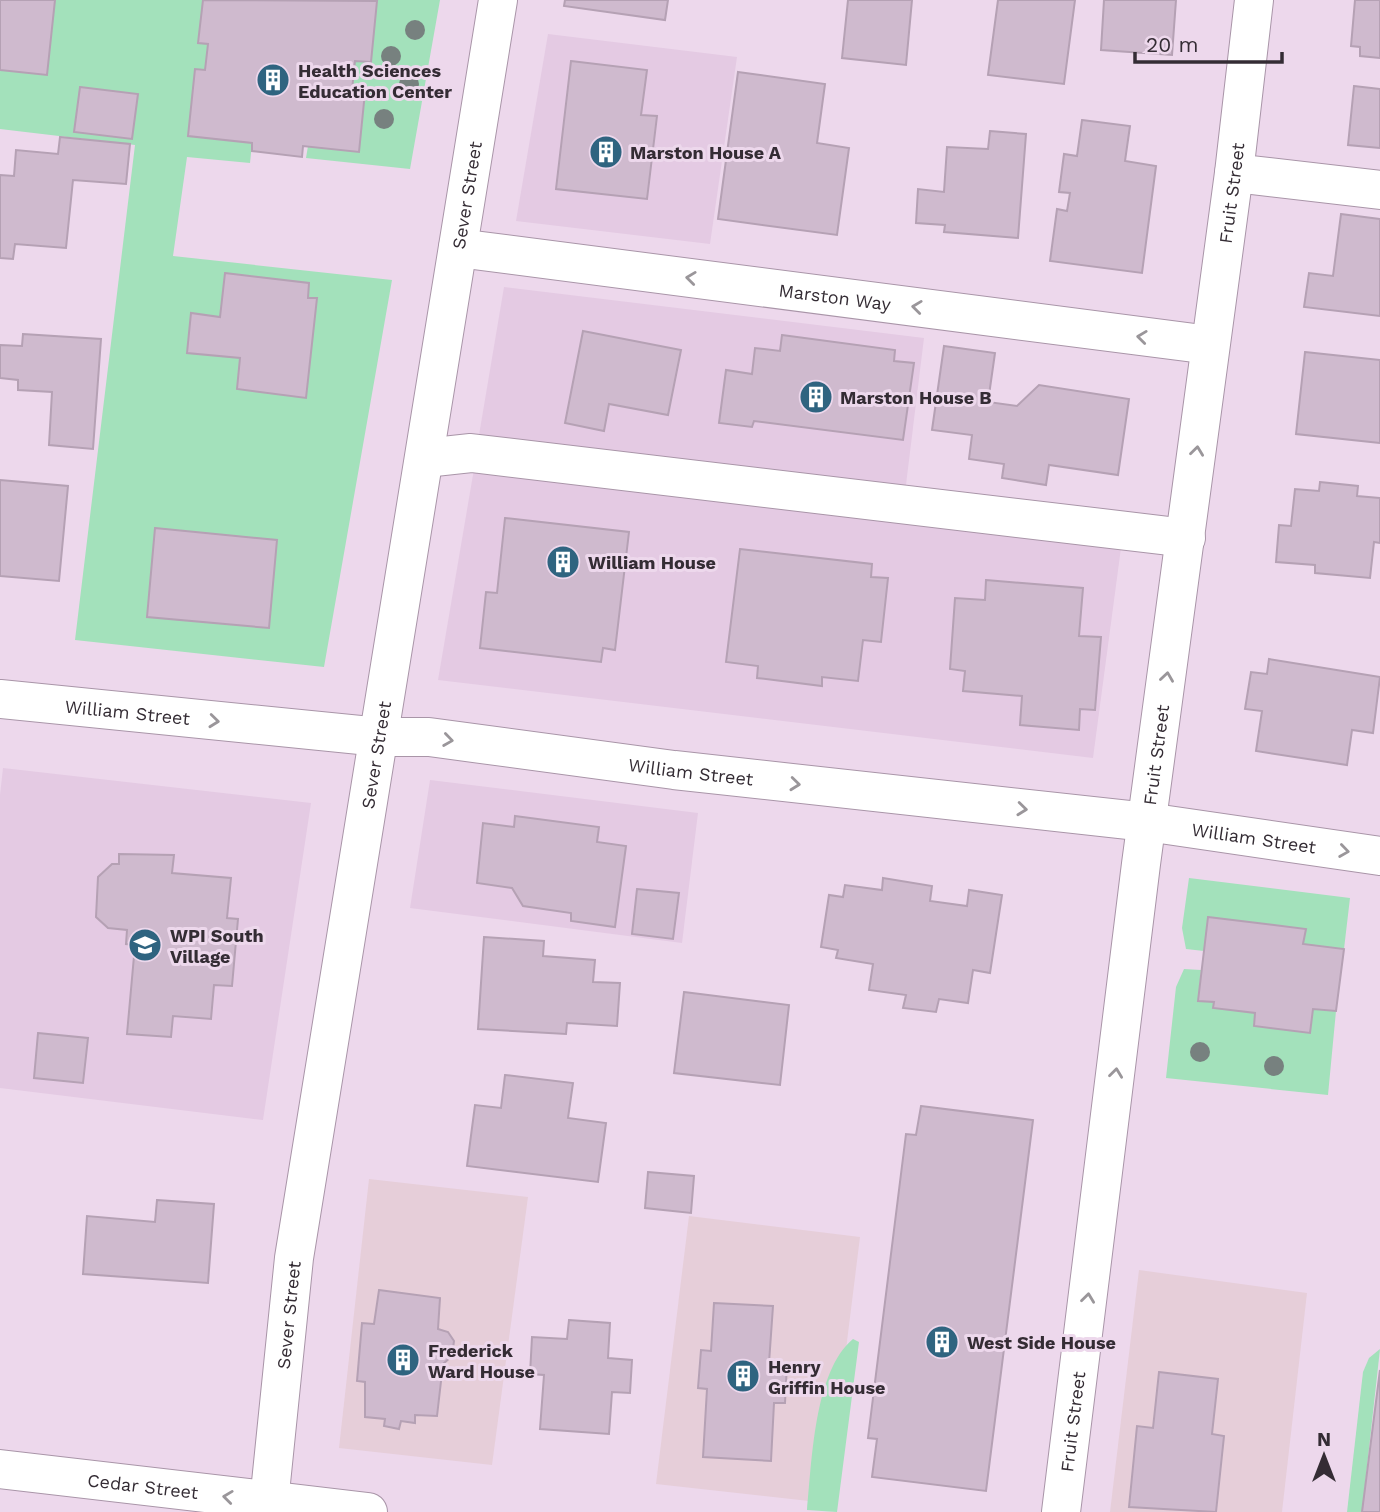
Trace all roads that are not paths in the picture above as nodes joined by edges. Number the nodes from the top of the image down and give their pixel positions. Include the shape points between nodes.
1 (498, 0) edge
2 (1254, 0) edge
3 (1234, 173) junction
4 (1380, 190) edge
5 (458, 248) junction
6 (1210, 345) junction
7 (425, 458) junction
8 (1186, 538) junction
9 (0, 699) edge
10 (380, 737) junction
11 (1147, 822) junction
12 (1380, 856) edge
13 (0, 1469) edge
14 (268, 1507) edge
15 (368, 1512) edge
16 (1061, 1512) edge

1 - 5 street, Sever Street
2 - 3 street, Fruit Street
3 - 4 street
3 - 6 street, Fruit Street
6 -> 5 street, Marston Way
5 - 7 street, Sever Street
8 -> 6 street, Fruit Street
7 - 8 street via 471,453
7 - 10 street, Sever Street
11 -> 8 street, Fruit Street
9 -> 10 street, William Street
10 -> 11 street, William Street via 429,737 674,770
10 - 14 street, Sever Street via 294,1258
11 -> 12 street, William Street
16 -> 11 street, Fruit Street
14 -> 13 street, Cedar Street
14 - 15 street, Cedar Street

